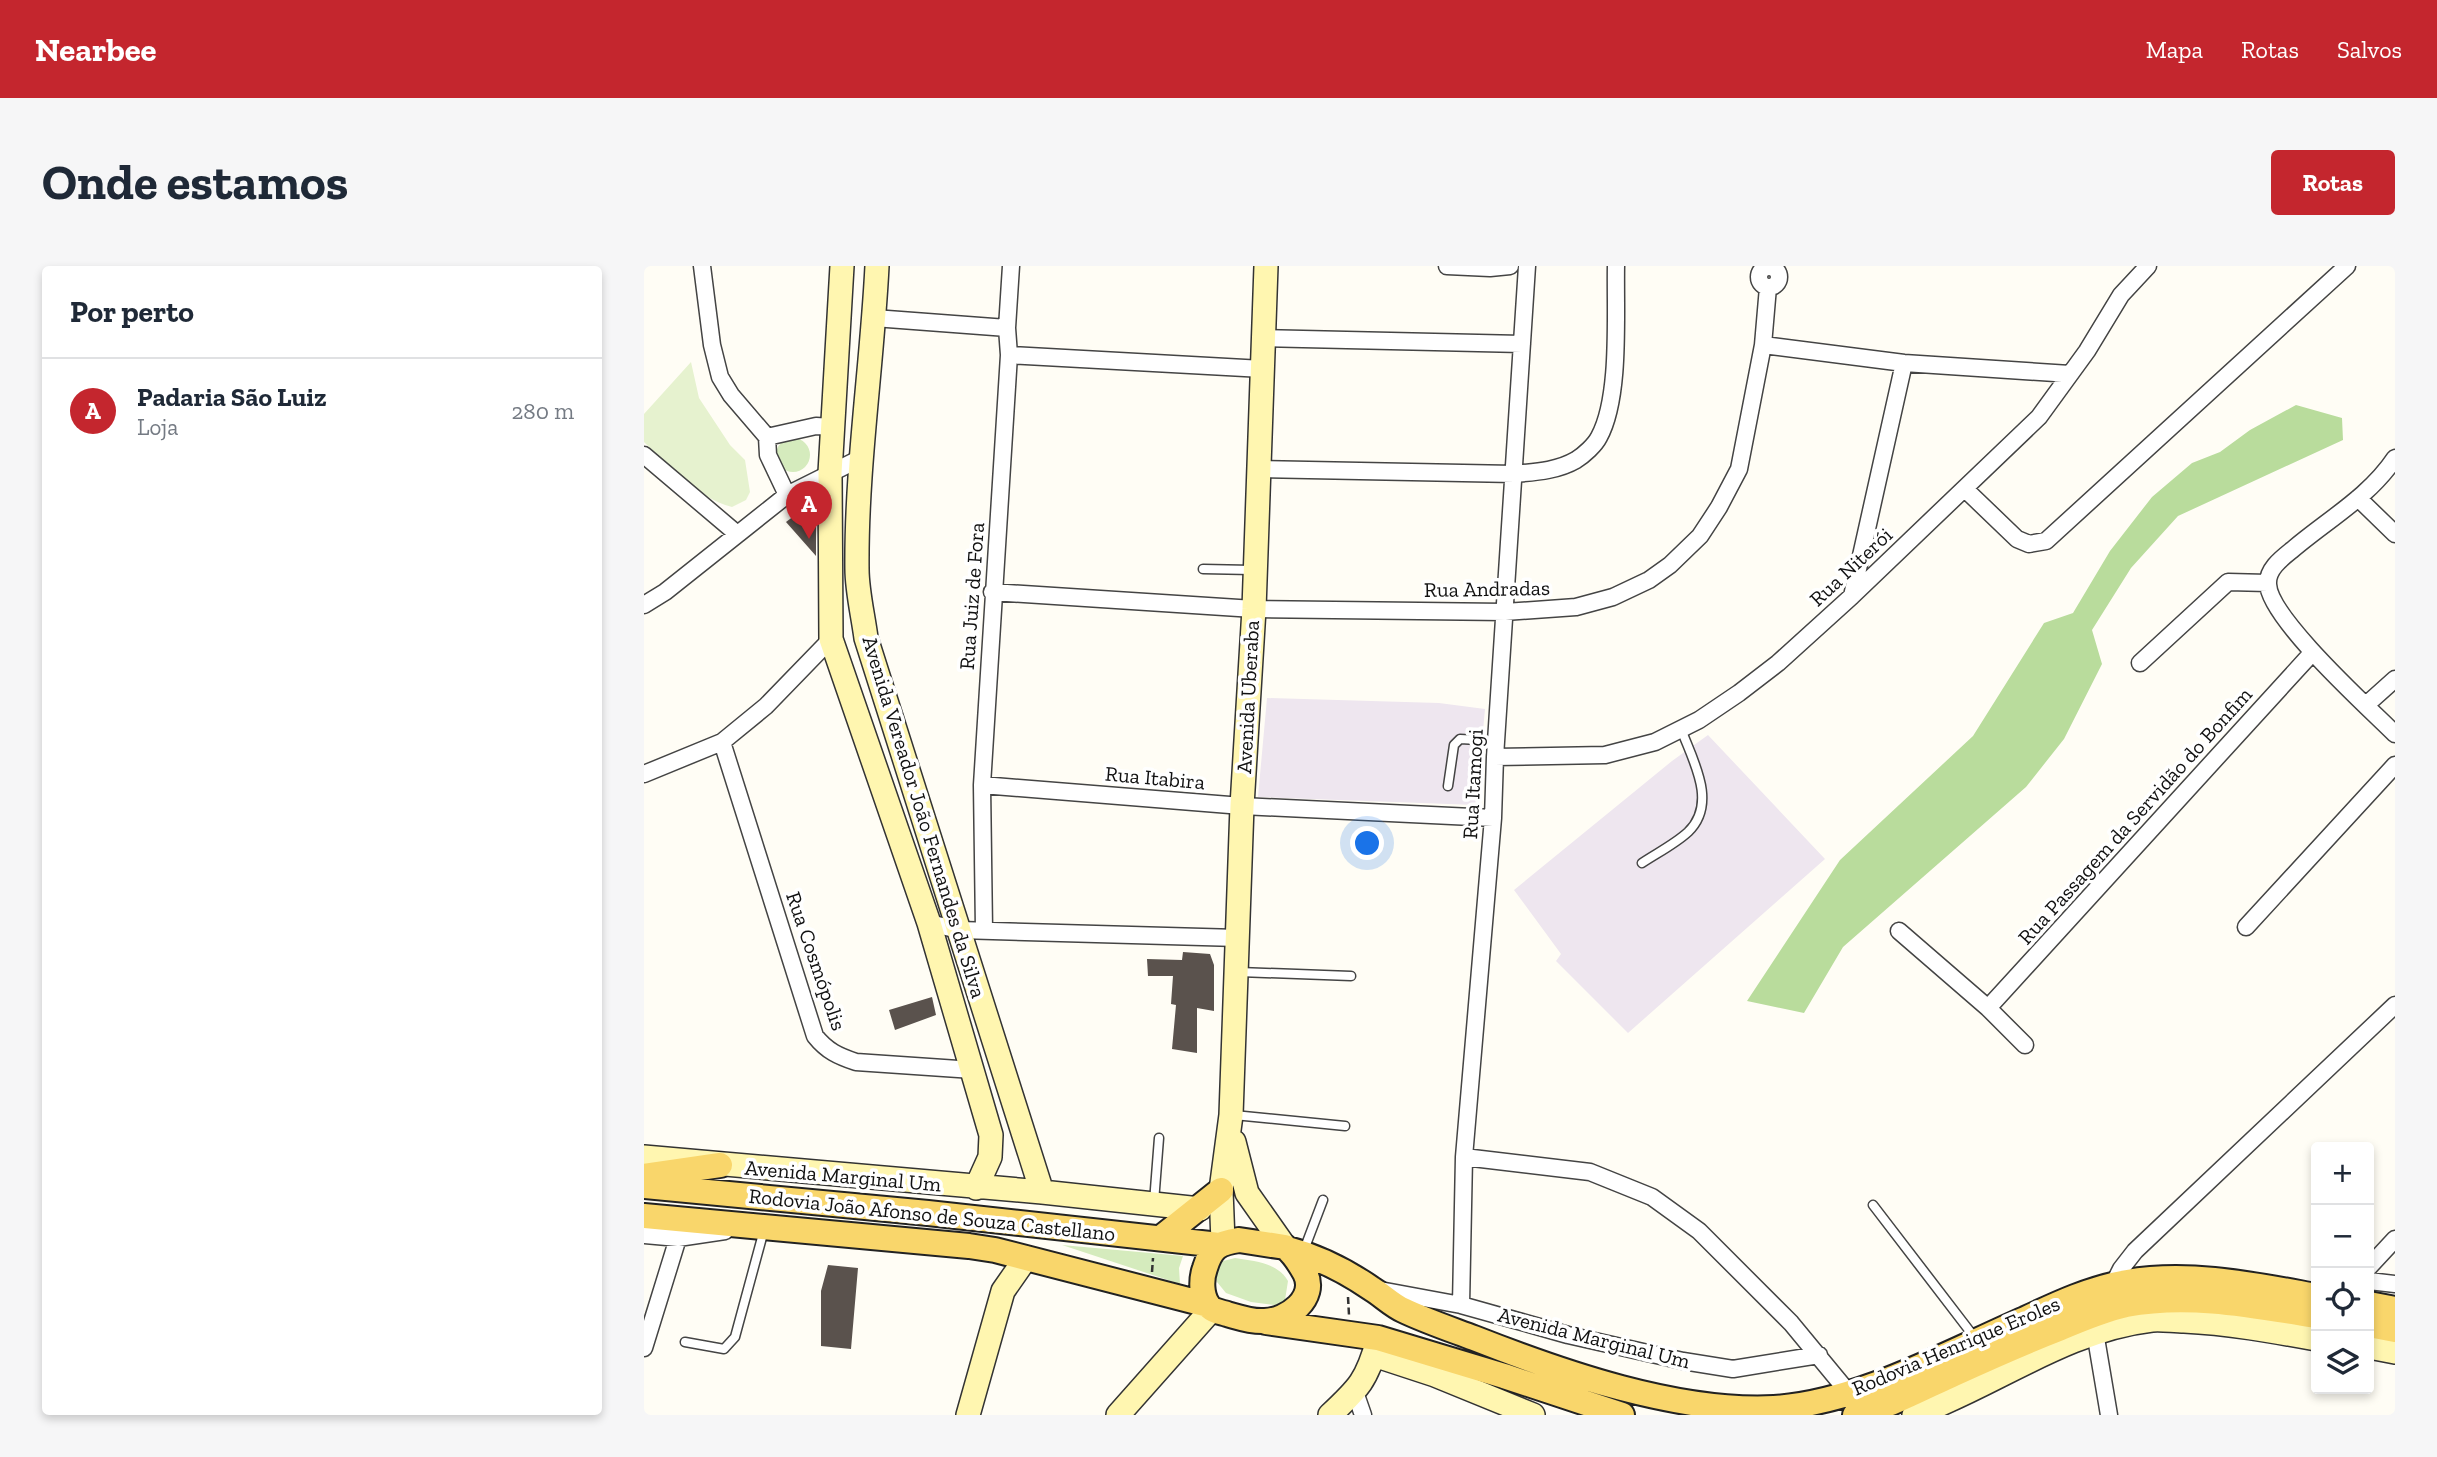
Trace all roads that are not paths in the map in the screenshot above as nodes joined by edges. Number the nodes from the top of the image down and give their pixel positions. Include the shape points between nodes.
1 (702, 266) edge
2 (842, 266) edge
3 (877, 266) edge
4 (1011, 266) edge
5 (1266, 266) edge
6 (1447, 266) edge
7 (1510, 266) edge
8 (1527, 266) edge
9 (1616, 266) edge
10 (1791, 266) edge
11 (2148, 266) edge
12 (2347, 266) edge
13 (1764, 276) edge
14 (874, 318) junction
15 (1007, 328) junction
16 (1264, 338) junction
17 (1522, 344) junction
18 (1763, 345) junction
19 (1009, 355) junction
20 (1904, 363) junction
21 (1262, 369) junction
22 (2070, 374) junction
23 (833, 427) junction
24 (767, 437) junction
25 (644, 455) edge
26 (861, 458) junction
27 (2395, 458) edge
28 (1258, 469) junction
29 (830, 473) junction
30 (1514, 474) junction
31 (1965, 489) junction
32 (787, 495) junction
33 (2358, 499) junction
34 (736, 533) junction
35 (2395, 534) edge
36 (1203, 569) dead end
37 (1255, 569) junction
38 (2269, 586) junction
39 (992, 592) junction
40 (1852, 596) junction
41 (644, 605) edge
42 (1254, 609) junction
43 (1506, 612) junction
44 (831, 639) junction
45 (2312, 653) junction
46 (2140, 663) dead end
47 (2395, 679) edge
48 (2366, 705) junction
49 (1681, 729) junction
50 (2395, 734) edge
51 (722, 742) junction
52 (1496, 749) junction
53 (2395, 765) edge
54 (644, 774) edge
55 (982, 785) junction
56 (1448, 786) dead end
57 (1242, 806) junction
58 (1493, 818) junction
59 (1642, 863) dead end
60 (929, 923) junction
61 (2246, 927) dead end
62 (959, 930) junction
63 (984, 930) junction
64 (1899, 931) dead end
65 (1238, 939) junction
66 (1236, 972) junction
67 (1351, 976) dead end
68 (2395, 1005) edge
69 (1988, 1008) junction
70 (2025, 1045) dead end
71 (973, 1070) junction
72 (1231, 1122) junction
73 (1345, 1126) dead end
74 (1158, 1138) dead end
75 (644, 1157) edge
76 (1464, 1157) junction
77 (720, 1165) junction
78 (644, 1176) edge
79 (644, 1186) edge
80 (976, 1188) junction
81 (1221, 1190) junction
82 (1042, 1192) junction
83 (1323, 1200) dead end
84 (1154, 1205) junction
85 (1874, 1206) dead end
86 (1200, 1209) junction
87 (644, 1216) edge
88 (760, 1227) junction
89 (644, 1235) edge
90 (678, 1238) junction
91 (1158, 1238) junction
92 (2395, 1238) edge
93 (1221, 1243) junction
94 (995, 1250) junction
95 (1292, 1250) junction
96 (1026, 1258) junction
97 (2374, 1261) edge
98 (2374, 1281) edge
99 (2395, 1284) edge
100 (2113, 1285) junction
101 (1371, 1288) junction
102 (1003, 1291) junction
103 (2311, 1295) edge
104 (1461, 1305) junction
105 (2374, 1305) edge
106 (1210, 1307) junction
107 (2395, 1309) edge
108 (2311, 1315) edge
109 (1266, 1322) junction
110 (2374, 1326) edge
111 (2395, 1330) edge
112 (2095, 1332) junction
113 (2311, 1338) edge
114 (1976, 1341) junction
115 (685, 1342) dead end
116 (1376, 1347) junction
117 (644, 1348) edge
118 (2374, 1348) edge
119 (2395, 1352) edge
120 (1819, 1355) junction
121 (1355, 1392) junction
122 (1852, 1404) edge
123 (1951, 1409) edge
124 (968, 1415) edge
125 (1118, 1415) edge
126 (1330, 1415) edge
127 (1363, 1415) edge
128 (1533, 1415) edge
129 (1622, 1415) edge
130 (1914, 1415) edge
131 (2109, 1415) edge

1 - 24 street via 720,377
2 - 23 main road, Avenida Vereador João Fernandes da Silva
3 - 14 main road, Avenida Vereador João Fernandes da Silva
4 - 15 street, Rua Juiz de Fora
5 - 16 main road, Avenida Uberaba
6 - 7 street
8 - 17 street, Rua Itamogi
9 - 30 street via 1614,372 1608,415 1598,439 1578,459 1553,470
10 - 13 street
11 - 22 street, Rua Niterói via 2121,295
12 - 31 street via 2055,535 2037,545 2017,539
13 - 18 street, Rua Andradas
14 - 15 street
14 - 26 main road, Avenida Vereador João Fernandes da Silva
15 - 19 street, Rua Juiz de Fora
16 - 17 street
16 - 21 main road, Avenida Uberaba
17 - 30 street, Rua Itamogi
18 - 20 street
18 - 43 street, Rua Andradas via 1738,469 1699,536 1650,580 1613,597 1576,607
19 - 21 street
19 - 39 street, Rua Juiz de Fora
20 - 22 street
20 - 40 street
21 - 28 main road, Avenida Uberaba
22 - 31 street, Rua Niterói via 2039,417
23 - 24 street via 816,426
23 - 29 main road, Avenida Vereador João Fernandes da Silva
24 - 32 street via 768,455
25 - 34 street
26 - 29 street
26 - 62 main road, Avenida Vereador João Fernandes da Silva via 857,572 866,638
27 - 33 street
28 - 30 street
28 - 37 main road, Avenida Uberaba
29 - 32 street
29 - 44 main road, Avenida Vereador João Fernandes da Silva
30 - 43 street, Rua Itamogi
31 - 40 street, Rua Niterói
32 - 34 street
33 - 35 street
33 - 38 street via 2274,566
34 - 41 street
36 - 37 lane
37 - 42 main road, Avenida Uberaba
38 - 45 street
38 - 46 street via 2228,582
39 - 42 street, Rua Andradas
39 - 55 street, Rua Juiz de Fora
40 - 49 street, Rua Niterói via 1778,663
42 - 43 street, Rua Andradas
42 - 57 main road, Avenida Uberaba
43 - 52 street, Rua Itamogi
44 - 51 street via 766,706
44 - 60 main road, Avenida Vereador João Fernandes da Silva
45 - 48 street
45 - 69 street, Rua Passagem da Servidão do Bonfim
47 - 48 street
48 - 50 street
49 - 52 street, Rua Niterói via 1655,742 1605,755
49 - 59 lane via 1704,794 1702,810 1686,833
51 - 54 street
51 - 71 street, Rua Cosmópolis via 815,1035 838,1057 856,1062
52 - 56 lane via 1460,739 1454,745
52 - 58 street, Rua Itamogi
53 - 61 street
55 - 57 street, Rua Itabira
55 - 63 street, Rua Juiz de Fora
57 - 58 street, Rua Itabira
57 - 65 main road, Avenida Uberaba
58 - 76 street, Rua Itamogi
60 - 62 street
60 - 71 main road, Avenida Vereador João Fernandes da Silva
62 - 63 street
62 - 82 main road, Avenida Vereador João Fernandes da Silva
63 - 65 street
64 - 69 street
65 - 66 main road, Avenida Uberaba
66 - 67 lane
66 - 72 main road, Avenida Uberaba
68 - 100 street via 2135,1251
69 - 70 street
71 - 80 main road, Avenida Vereador João Fernandes da Silva via 991,1135 990,1157
72 - 73 lane
72 - 81 main road, Avenida Uberaba
72 - 95 main road, Avenida Uberaba via 1247,1193
74 - 84 lane
75 - 77 main road, Avenida Marginal Um
76 - 104 street, Rua Itamogi
76 - 120 street via 1590,1172 1651,1197 1699,1231
77 - 78 main road
77 - 80 main road, Avenida Marginal Um
79 - 91 main road, Rodovia João Afonso de Souza Castellano
80 - 82 main road, Avenida Marginal Um
81 - 86 main road
81 - 93 main road, Avenida Uberaba
82 - 84 main road, Avenida Marginal Um
83 - 95 lane
84 - 86 main road, Avenida Marginal Um
85 - 114 lane
86 - 91 main road
87 - 88 main road, Rodovia João Afonso de Souza Castellano
88 - 90 street
88 - 94 main road, Rodovia João Afonso de Souza Castellano
88 - 115 lane via 735,1337 724,1349
89 - 90 street
90 - 117 street
91 - 93 main road, Rodovia João Afonso de Souza Castellano
92 - 97 street
93 - 95 main road via 1239,1240
93 - 106 main road via 1203,1273 1202,1287
94 - 96 main road, Rodovia João Afonso de Souza Castellano
94 - 102 main road
95 - 101 main road, Rodovia Henrique Eroles via 1326,1261
95 - 109 main road via 1309,1290 1289,1314
96 - 102 main road
96 - 106 main road, Rodovia João Afonso de Souza Castellano
98 - 99 street
100 - 103 main road, Rodovia Henrique Eroles via 2193,1279
100 - 114 main road, Rodovia Henrique Eroles via 2067,1300
101 - 104 street, Avenida Marginal Um
101 - 122 main road, Rodovia Henrique Eroles via 1400,1309 1501,1349 1681,1402 1775,1408 1813,1402
102 - 124 main road
104 - 120 street, Avenida Marginal Um via 1568,1335 1733,1369
105 - 107 main road
106 - 109 main road
106 - 125 main road
108 - 122 main road, Rodovia Henrique Eroles via 2210,1302 2167,1300 2125,1306 2011,1348 1895,1402
109 - 116 main road via 1349,1333
110 - 111 main road
112 - 113 main road via 2153,1320 2218,1322
112 - 123 main road via 2044,1353
112 - 131 street
114 - 122 main road, Rodovia Henrique Eroles via 1876,1384
116 - 121 main road via 1368,1373
116 - 128 main road
116 - 129 main road via 1504,1376
118 - 119 main road
120 - 122 street
121 - 126 main road
121 - 127 street
123 - 130 main road

